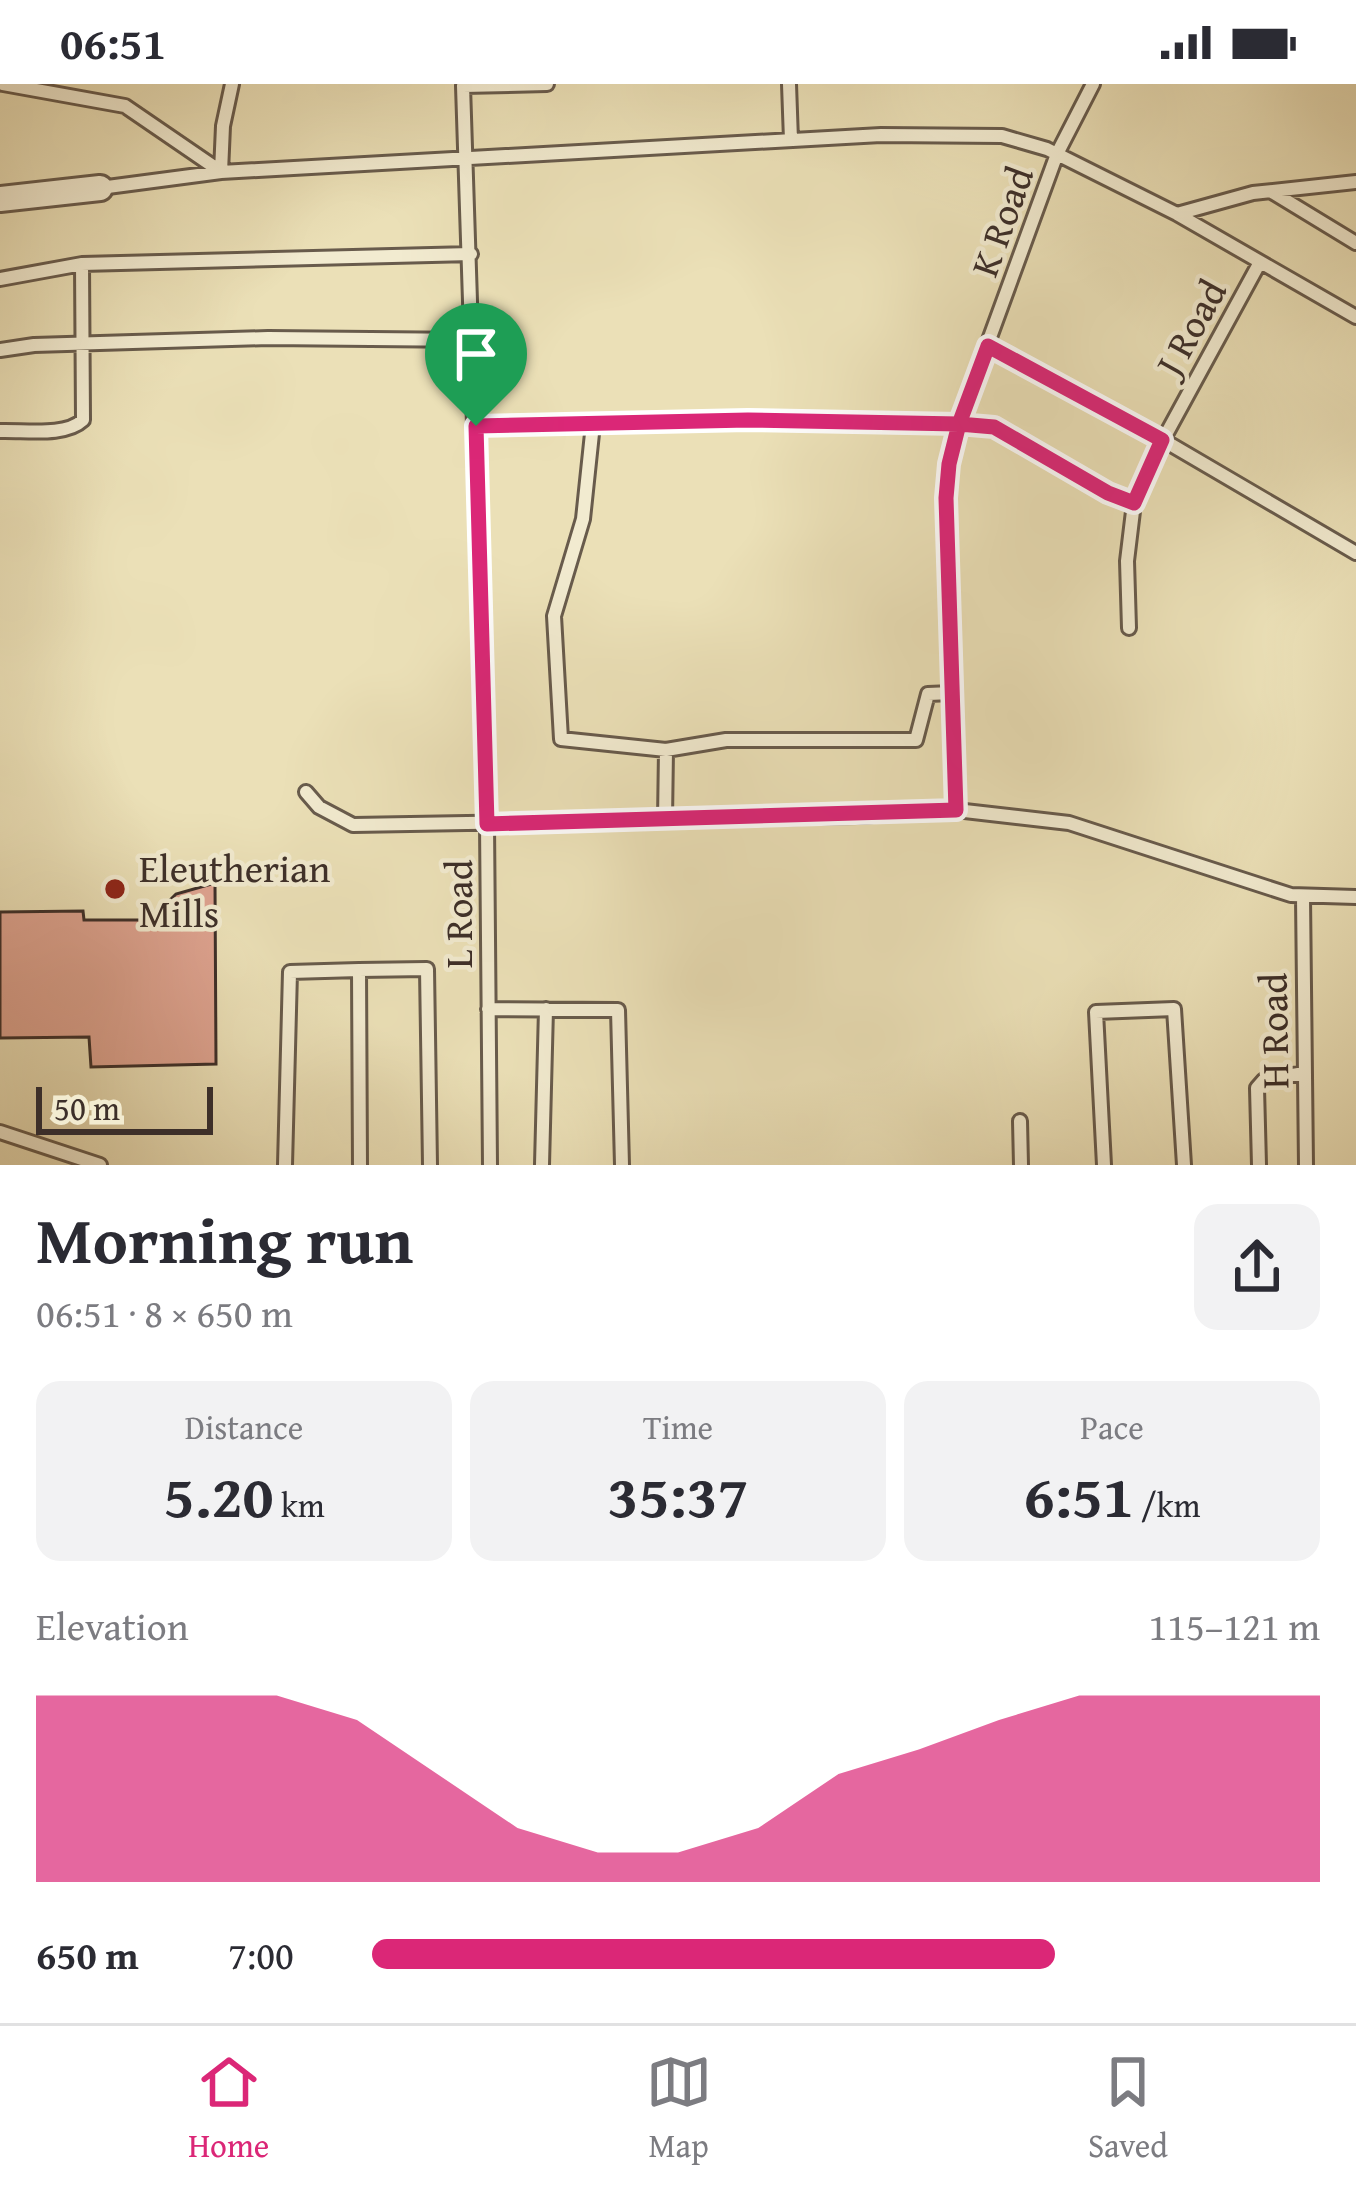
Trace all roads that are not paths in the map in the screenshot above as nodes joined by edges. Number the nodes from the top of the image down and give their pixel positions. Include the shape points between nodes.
1 (2, 84) edge
2 (232, 84) edge
3 (514, 84) edge
4 (547, 84) edge
5 (789, 84) edge
6 (1093, 84) edge
7 (790, 140) junction
8 (1057, 154) junction
9 (468, 158) junction
10 (221, 172) junction
11 (1356, 182) edge
12 (100, 188) joint
13 (1272, 192) junction
14 (0, 199) edge
15 (1178, 214) junction
16 (1356, 243) edge
17 (471, 254) junction
18 (1260, 262) junction
19 (82, 264) junction
20 (0, 279) edge
21 (1356, 316) edge
22 (473, 340) junction
23 (83, 344) junction
24 (988, 346) junction
25 (0, 350) edge
26 (592, 424) junction
27 (959, 424) junction
28 (476, 426) junction
29 (0, 431) edge
30 (1162, 440) junction
31 (1134, 503) junction
32 (1356, 553) edge
33 (1129, 628) dead end
34 (952, 693) junction
35 (666, 750) junction
36 (306, 792) dead end
37 (956, 810) junction
38 (665, 820) junction
39 (487, 824) junction
40 (1303, 897) junction
41 (1356, 897) edge
42 (358, 970) junction
43 (488, 1009) junction
44 (546, 1009) junction
45 (1304, 1073) junction
46 (1020, 1121) dead end
47 (0, 1132) edge
48 (100, 1165) edge
49 (285, 1165) edge
50 (360, 1165) edge
51 (430, 1165) edge
52 (490, 1165) edge
53 (542, 1165) edge
54 (622, 1165) edge
55 (1021, 1165) edge
56 (1104, 1165) edge
57 (1184, 1165) edge
58 (1259, 1165) edge
59 (1306, 1165) edge

1 - 10 lane via 125,106
2 - 10 lane
3 - 4 lane
3 - 9 lane, L Road via 463,86
5 - 7 lane
6 - 8 lane, K Road
7 - 8 lane via 1002,136
7 - 9 lane
8 - 15 lane
8 - 24 lane, K Road
9 - 10 lane
9 - 17 lane, L Road
10 - 12 lane
11 - 13 lane
12 - 14 street
13 - 15 lane
13 - 16 lane
15 - 18 lane
17 - 19 lane
17 - 22 lane, L Road
18 - 21 lane
18 - 30 lane, J Road
19 - 20 lane
19 - 23 lane
22 - 23 lane
22 - 28 lane, L Road
23 - 25 lane
23 - 29 lane via 78,426
24 - 27 lane, K Road
24 - 30 lane
26 - 27 lane
26 - 28 lane
26 - 35 lane via 583,519 554,616 561,739
27 - 31 lane via 994,427
27 - 34 lane, K Road via 946,498
28 - 39 lane, L Road
30 - 31 lane, J Road
30 - 32 lane
31 - 33 lane, J Road
34 - 35 lane via 928,694 916,740 726,740
34 - 37 lane, K Road
35 - 38 lane
36 - 39 lane via 353,825
37 - 38 lane
37 - 40 lane via 1069,823
38 - 39 lane
39 - 43 lane, L Road
40 - 41 lane
40 - 45 lane, H Road
42 - 49 lane via 290,972
42 - 50 lane
42 - 51 lane via 427,968
43 - 44 lane
43 - 52 lane, L Road
44 - 53 lane
44 - 54 lane via 618,1010
45 - 58 lane via 1257,1088
45 - 59 lane, H Road
46 - 55 lane
47 - 48 lane
56 - 57 lane via 1096,1012 1174,1009

